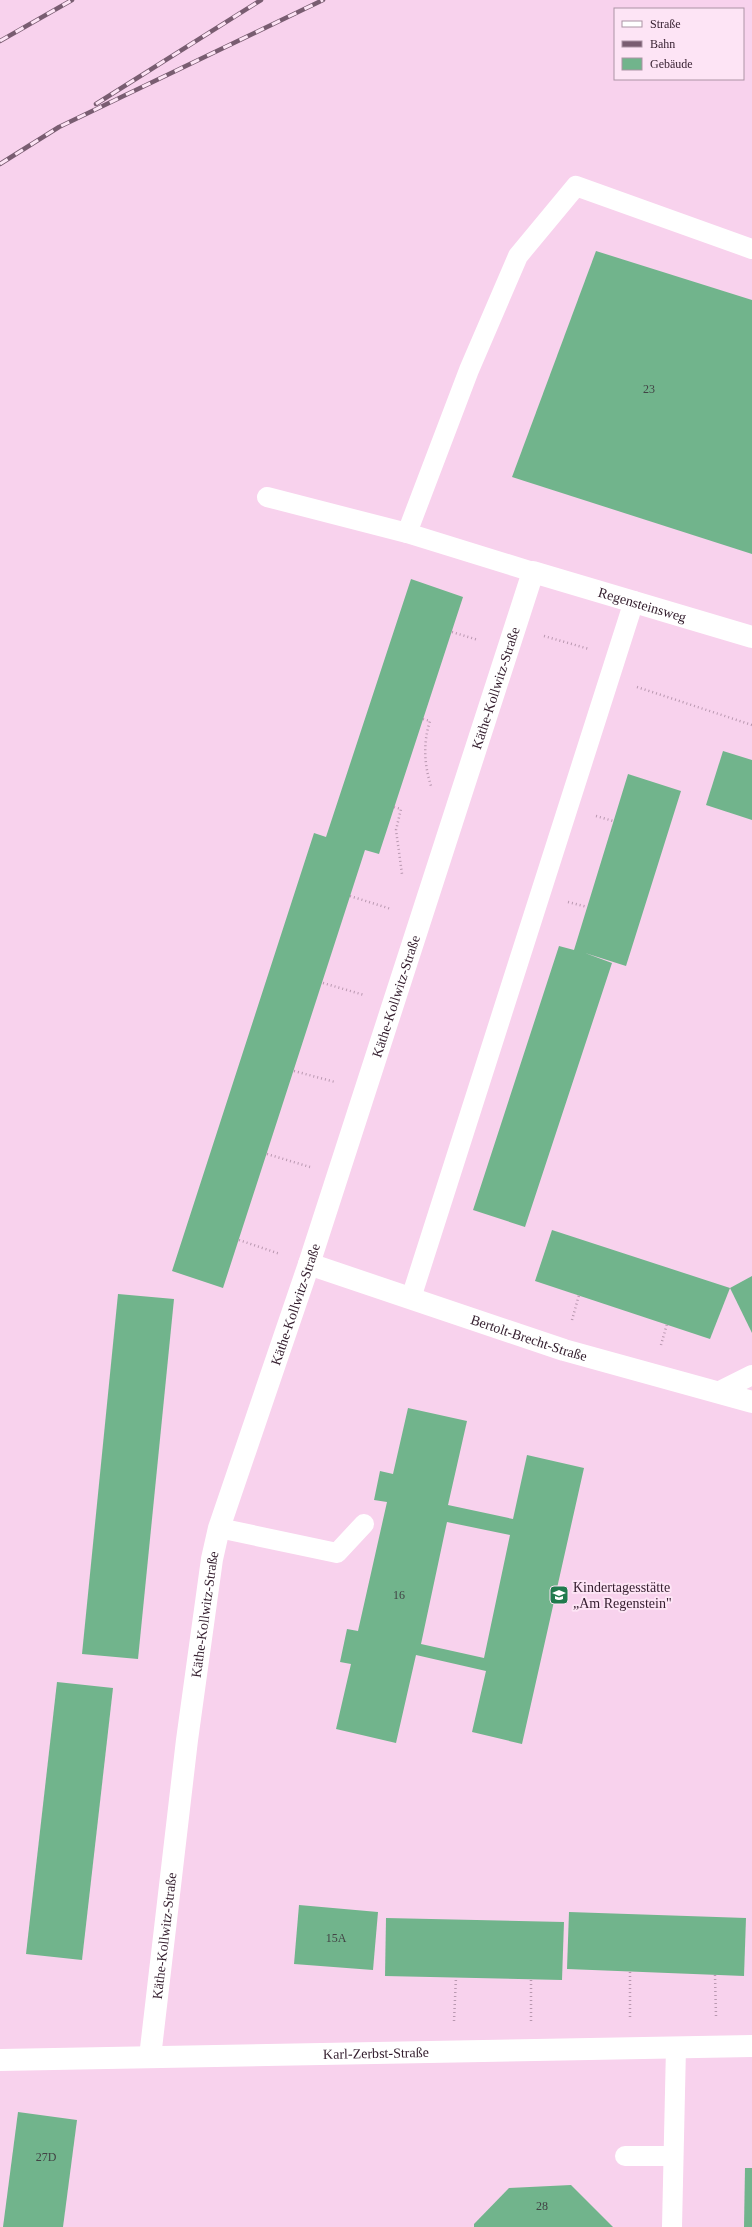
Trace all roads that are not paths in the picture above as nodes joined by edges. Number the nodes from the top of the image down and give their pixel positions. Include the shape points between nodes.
1 (752, 249) edge
2 (267, 496) dead end
3 (407, 533) junction
4 (533, 572) junction
5 (634, 601) junction
6 (752, 637) edge
7 (309, 1264) junction
8 (411, 1298) junction
9 (752, 1375) edge
10 (718, 1392) junction
11 (752, 1402) edge
12 (364, 1524) dead end
13 (219, 1528) junction
14 (752, 2046) edge
15 (676, 2047) junction
16 (150, 2057) junction
17 (0, 2060) edge
18 (625, 2156) dead end
19 (672, 2156) junction
20 (672, 2227) edge

1 - 3 lane via 576,186 518,256 469,370
2 - 3 lane
3 - 4 lane
4 - 5 street, Regensteinsweg
4 - 7 street, Käthe-Kollwitz-Straße
5 - 6 street, Regensteinsweg
5 - 8 lane
7 - 8 street, Bertolt-Brecht-Straße
7 - 13 street, Käthe-Kollwitz-Straße
8 - 10 street, Bertolt-Brecht-Straße via 564,1350
9 - 10 lane
10 - 11 street, Bertolt-Brecht-Straße
12 - 13 lane via 337,1553
13 - 16 street, Käthe-Kollwitz-Straße via 212,1559 188,1732
14 - 15 street, Karl-Zerbst-Straße
15 - 16 street, Karl-Zerbst-Straße
15 - 19 lane
16 - 17 street, Karl-Zerbst-Straße
18 - 19 lane
19 - 20 lane

